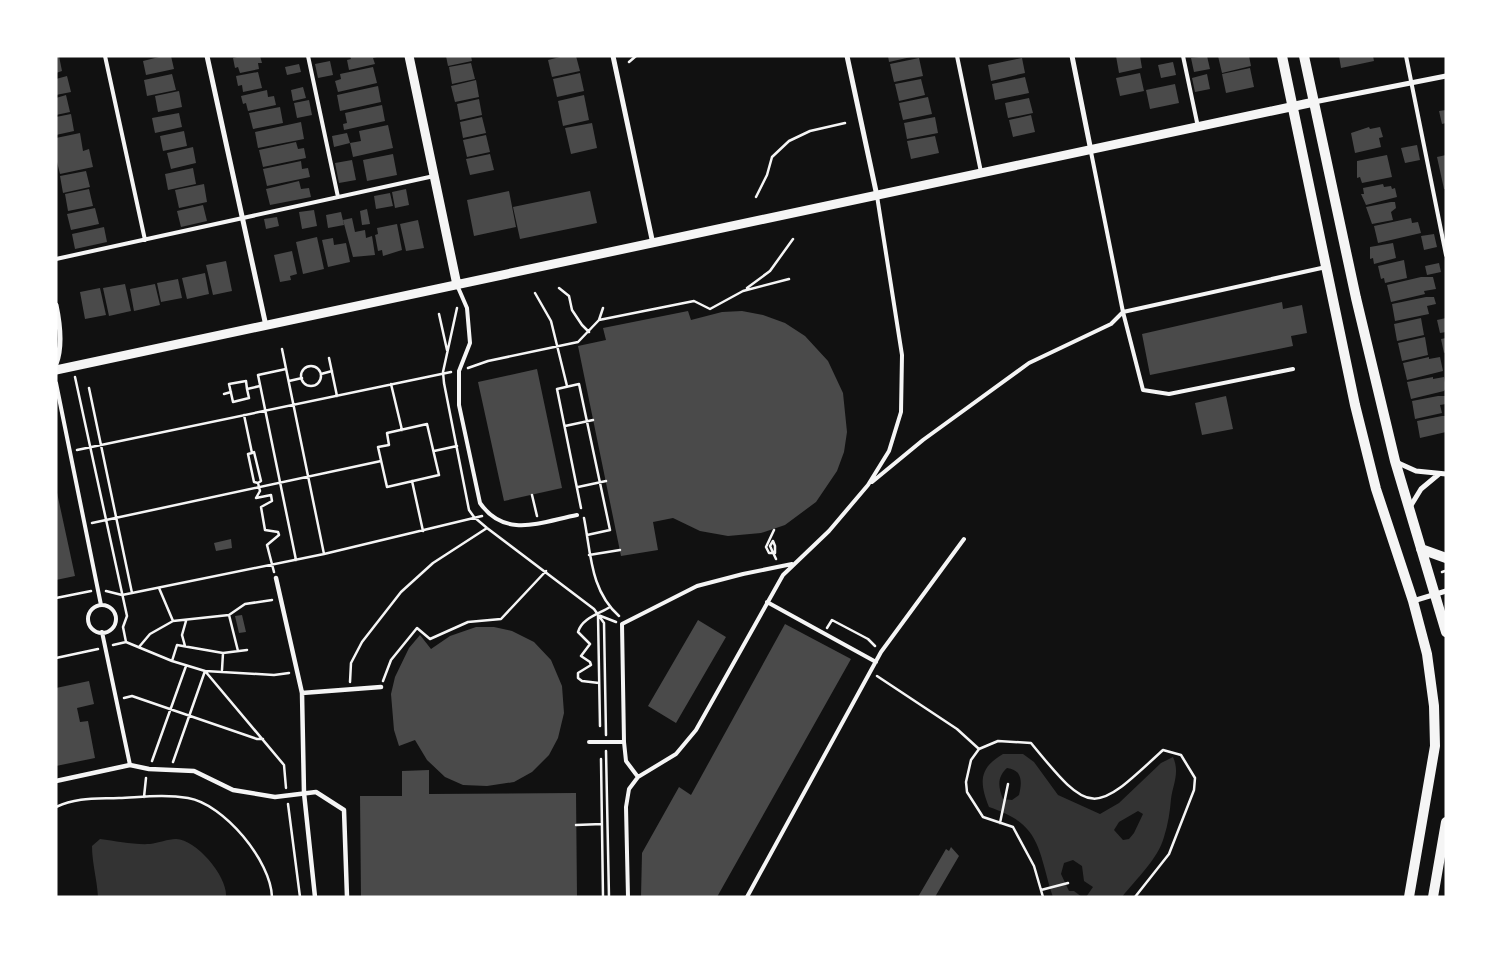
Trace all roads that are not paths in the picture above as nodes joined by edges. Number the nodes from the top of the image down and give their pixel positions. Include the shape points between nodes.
1 (105, 56) edge
2 (207, 56) edge
3 (308, 56) edge
4 (409, 56) edge
5 (613, 56) edge
6 (847, 56) edge
7 (957, 56) edge
8 (1072, 56) edge
9 (1183, 56) edge
10 (1282, 56) edge
11 (1304, 56) edge
12 (1406, 56) edge
13 (1446, 76) edge
14 (1411, 82) junction
15 (1314, 102) junction
16 (1293, 107) junction
17 (1198, 127) junction
18 (1091, 152) junction
19 (982, 174) junction
20 (434, 176) junction
21 (877, 196) junction
22 (338, 197) junction
23 (242, 218) junction
24 (145, 240) junction
25 (653, 244) junction
26 (1446, 255) edge
27 (56, 259) edge
28 (1326, 267) junction
29 (457, 285) junction
30 (56, 305) edge
31 (1123, 312) junction
32 (266, 326) junction
33 (56, 364) edge
34 (1293, 369) dead end
35 (56, 370) edge
36 (56, 383) edge
37 (1395, 461) junction
38 (1439, 474) junction
39 (1446, 474) edge
40 (868, 485) junction
41 (1408, 509) junction
42 (577, 515) dead end
43 (964, 539) dead end
44 (1421, 549) junction
45 (1446, 558) edge
46 (792, 564) junction
47 (276, 578) road end
48 (1441, 592) edge
49 (1413, 601) junction
50 (767, 602) junction
51 (102, 605) junction
52 (102, 632) junction
53 (1446, 632) edge
54 (876, 662) junction
55 (381, 687) road end
56 (302, 693) junction
57 (589, 742) dead end
58 (624, 742) junction
59 (130, 765) junction
60 (638, 777) junction
61 (56, 781) edge
62 (304, 793) junction
63 (1446, 822) edge
64 (315, 897) edge
65 (347, 897) edge
66 (628, 897) edge
67 (747, 897) edge
68 (1409, 897) edge
69 (1433, 897) edge

1 - 24 lane
2 - 23 street
3 - 22 lane
4 - 20 street
5 - 25 street
6 - 21 street
7 - 19 lane
8 - 18 street
9 - 17 lane
10 - 16 main road
11 - 15 main road
12 - 14 lane
13 - 14 street
14 - 15 street
14 - 26 lane
15 - 16 street
15 - 37 main road
16 - 17 street
16 - 28 main road
17 - 18 street
18 - 19 street
18 - 31 lane
19 - 21 street
20 - 22 lane
20 - 29 street
21 - 25 street
21 - 40 lane via 902,355 901,412 889,451
22 - 23 lane
23 - 24 lane
23 - 32 street
24 - 27 lane
25 - 29 street
28 - 31 lane
28 - 49 main road via 1376,489
29 - 32 street
29 - 42 lane via 467,308 470,343 459,371 460,406 480,503 488,515 516,528
30 - 33 street via 60,323 60,352
31 - 34 lane via 1143,390 1169,394
31 - 40 lane via 1112,324 1029,362
32 - 35 street
36 - 51 lane
37 - 38 street via 1416,471
37 - 41 main road
38 - 39 street
38 - 41 street via 1421,489
40 - 46 lane via 829,531
41 - 44 main road
43 - 54 lane
44 - 45 main road
44 - 48 main road
46 - 50 lane
46 - 58 lane via 697,586 622,624
47 - 56 street
48 - 49 street
48 - 53 main road
49 - 68 main road via 1427,654 1436,746
50 - 54 lane
50 - 60 lane via 696,730 676,754
51 - 52 lane via 92,610 88,618 91,627
51 - 52 lane via 111,608 116,620 112,628
52 - 59 lane
54 - 67 lane
55 - 56 street
56 - 62 street
57 - 58 lane
58 - 60 lane via 626,761
59 - 61 street
59 - 62 street via 194,771 233,790 275,797
60 - 66 lane via 629,789 626,807
62 - 64 street
62 - 65 street via 316,792 344,810
63 - 69 main road

